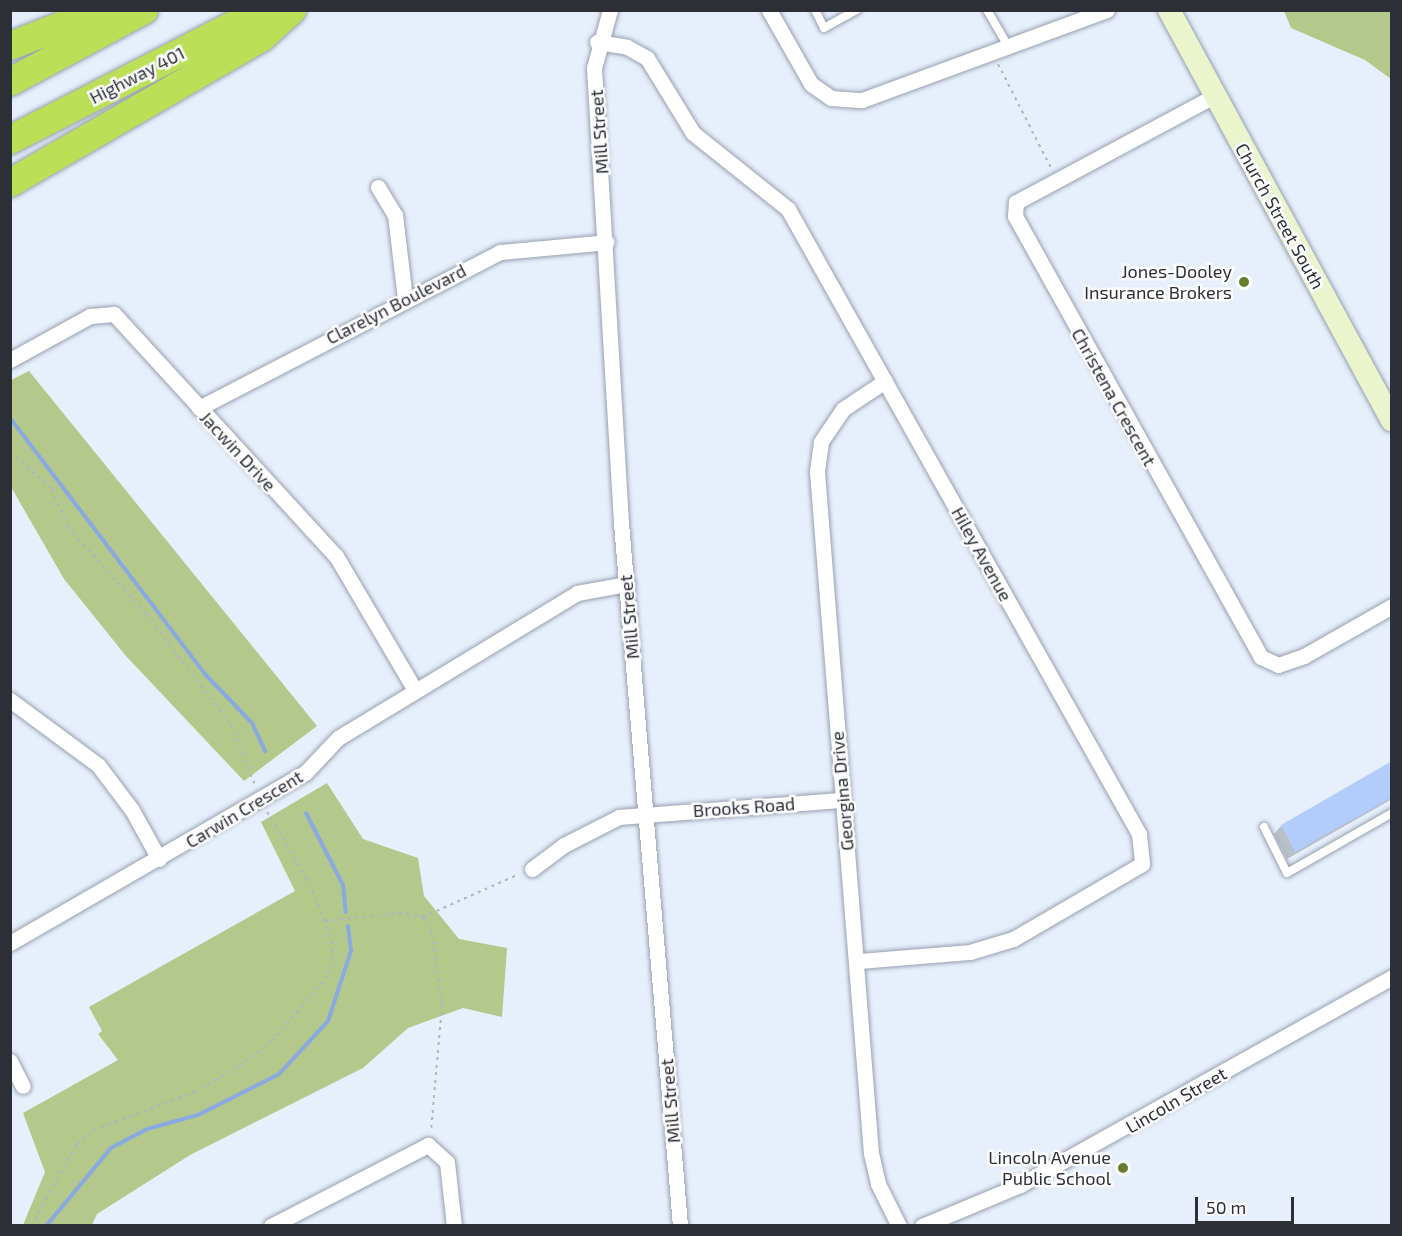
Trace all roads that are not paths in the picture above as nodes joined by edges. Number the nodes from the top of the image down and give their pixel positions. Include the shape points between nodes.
1 (102, 10) edge
2 (144, 10) edge
3 (263, 10) edge
4 (292, 10) edge
5 (610, 10) edge
6 (769, 10) edge
7 (815, 10) edge
8 (857, 10) edge
9 (987, 10) edge
10 (1107, 10) edge
11 (1169, 10) edge
12 (597, 42) junction
13 (10, 46) edge
14 (1009, 48) junction
15 (10, 82) edge
16 (1214, 96) junction
17 (10, 140) edge
18 (10, 183) edge
19 (378, 187) dead end
20 (607, 242) junction
21 (405, 299) junction
22 (10, 360) edge
23 (885, 381) junction
24 (199, 408) junction
25 (1392, 420) edge
26 (627, 584) junction
27 (1392, 606) edge
28 (415, 690) junction
29 (10, 700) edge
30 (842, 800) junction
31 (646, 812) junction
32 (1392, 813) edge
33 (1264, 827) dead end
34 (159, 859) junction
35 (532, 869) road end
36 (10, 943) edge
37 (857, 961) junction
38 (1392, 977) edge
39 (10, 1061) edge
40 (22, 1086) dead end
41 (272, 1226) edge
42 (454, 1226) edge
43 (680, 1226) edge
44 (899, 1226) edge
45 (921, 1226) edge

1 - 13 highway
2 - 15 highway
3 - 17 highway, Highway 401
4 - 18 highway via 261,38
5 - 12 street, Mill Street
6 - 14 street via 811,84 831,98 862,100
7 - 8 lane via 824,28
9 - 14 lane
10 - 14 street
11 - 16 main road, Church Street South
12 - 20 street, Mill Street via 594,68
12 - 23 street, Hiley Avenue via 627,47 647,58 693,133 788,209
16 - 25 main road, Church Street South
16 - 27 street, Christena Crescent via 1016,202 1015,216 1261,657 1278,665 1304,656
19 - 21 street via 395,215
20 - 21 street, Clarelyn Boulevard via 500,252
20 - 26 street, Mill Street
21 - 24 street, Clarelyn Boulevard
22 - 24 street, Jacwin Drive via 90,316 114,314
23 - 30 street, Georgina Drive via 843,410 821,442 817,472
23 - 37 street, Hiley Avenue via 1139,834 1142,864 1013,939 970,952
24 - 28 street, Jacwin Drive via 336,556
26 - 28 street, Carwin Crescent via 577,593
26 - 31 street, Mill Street
28 - 34 street, Carwin Crescent via 338,738 305,773
29 - 34 street via 98,765 132,810
30 - 31 street, Brooks Road
30 - 37 street, Georgina Drive
31 - 35 street, Brooks Road via 592,829
31 - 43 street, Mill Street
32 - 33 lane via 1287,873
34 - 36 street, Carwin Crescent
37 - 44 street, Georgina Drive via 871,1153 878,1184
38 - 45 street, Lincoln Street via 1020,1185
39 - 40 street
41 - 42 street via 428,1145 447,1162

